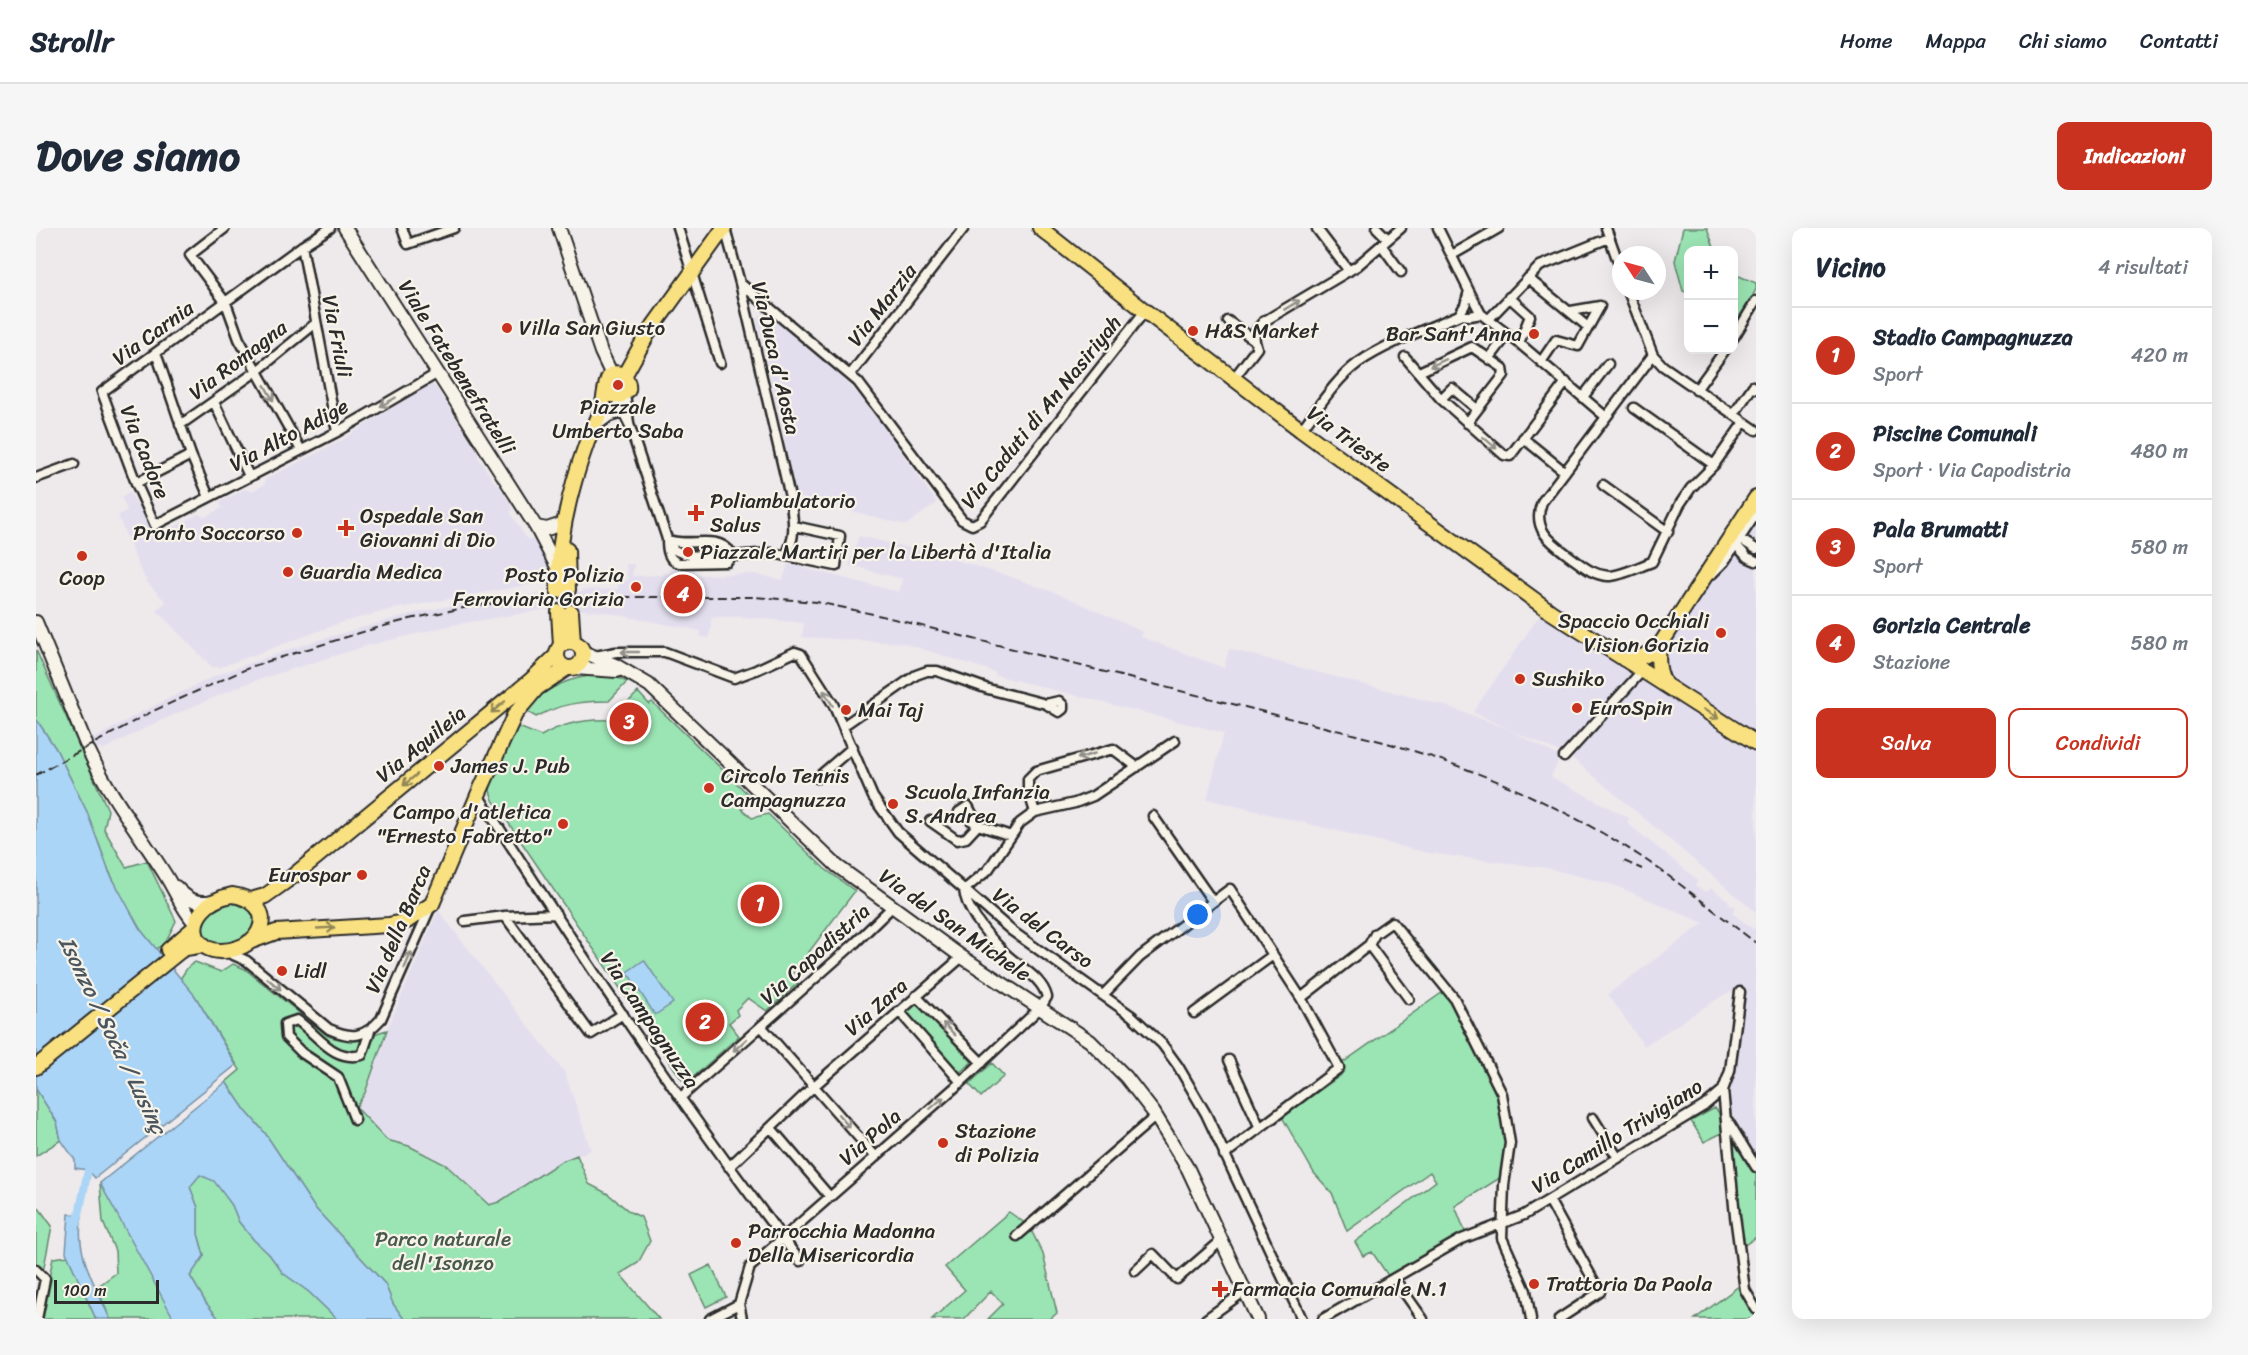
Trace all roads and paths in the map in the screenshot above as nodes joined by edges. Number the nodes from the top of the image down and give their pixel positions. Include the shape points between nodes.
1 (225, 228) edge
2 (330, 228) edge
3 (345, 228) edge
4 (402, 228) edge
5 (454, 228) edge
6 (559, 228) edge
7 (678, 228) edge
8 (724, 228) edge
9 (964, 228) edge
10 (1040, 228) edge
11 (1377, 228) edge
12 (1401, 228) edge
13 (1438, 228) edge
14 (1499, 228) edge
15 (1606, 228) edge
16 (1317, 229) edge
17 (1610, 238) junction
18 (1385, 243) junction
19 (302, 246) junction
20 (1613, 246) edge
21 (1452, 255) junction
22 (693, 270) junction
23 (1349, 271) junction
24 (1401, 272) dead end
25 (1528, 278) junction
26 (740, 283) junction
27 (1469, 291) junction
28 (1509, 297) junction
29 (1632, 300) edge
30 (1756, 302) edge
31 (226, 303) junction
32 (1145, 311) junction
33 (1570, 311) junction
34 (1459, 315) junction
35 (1485, 316) junction
36 (1228, 321) dead end
37 (316, 323) junction
38 (1588, 327) junction
39 (1738, 331) edge
40 (1508, 334) junction
41 (1253, 339) junction
42 (1519, 343) junction
43 (156, 353) junction
44 (1722, 354) edge
45 (1653, 355) junction
46 (1405, 357) dead end
47 (1489, 359) junction
48 (1541, 362) junction
49 (720, 363) dead end
50 (1608, 364) dead end
51 (257, 371) junction
52 (1419, 372) junction
53 (438, 373) junction
54 (618, 375) junction
55 (850, 375) junction
56 (1234, 378) junction
57 (1566, 382) junction
58 (1756, 389) edge
59 (1696, 390) junction
60 (102, 392) joint
61 (616, 393) junction
62 (1583, 397) junction
63 (1441, 399) junction
64 (214, 402) junction
65 (1634, 408) dead end
66 (1478, 409) junction
67 (622, 413) junction
68 (1734, 414) junction
69 (1606, 417) junction
70 (1744, 422) junction
71 (601, 423) junction
72 (1467, 423) junction
73 (629, 424) junction
74 (180, 425) junction
75 (1301, 430) junction
76 (1756, 430) edge
77 (337, 432) junction
78 (1523, 438) junction
79 (301, 450) junction
80 (191, 455) junction
81 (74, 464) dead end
82 (1714, 465) junction
83 (1565, 472) junction
84 (249, 476) junction
85 (36, 478) edge
86 (136, 483) junction
87 (1603, 485) dead end
88 (209, 497) junction
89 (1756, 498) edge
90 (1756, 514) edge
91 (565, 523) junction
92 (155, 525) joint
93 (794, 526) junction
94 (536, 527) junction
95 (1668, 532) junction
96 (1738, 542) junction
97 (1756, 549) edge
98 (786, 555) junction
99 (1756, 561) edge
100 (557, 567) junction
101 (1697, 588) junction
102 (565, 612) tunnel mouth
103 (36, 622) edge
104 (1659, 648) junction
105 (573, 650) junction
106 (1624, 659) junction
107 (571, 668) junction
108 (1643, 670) junction
109 (627, 672) junction
110 (1665, 685) junction
111 (1046, 704) dead end
112 (843, 726) junction
113 (1175, 741) dead end
114 (1756, 743) edge
115 (853, 749) junction
116 (1564, 757) dead end
117 (1137, 767) junction
118 (817, 778) dead end
119 (478, 795) junction
120 (1035, 812) junction
121 (1153, 816) dead end
122 (930, 821) dead end
123 (1011, 836) junction
124 (167, 878) junction
125 (964, 890) junction
126 (251, 900) junction
127 (212, 901) junction
128 (1213, 902) junction
129 (432, 904) junction
130 (892, 907) junction
131 (184, 909) junction
132 (556, 914) junction
133 (505, 916) junction
134 (465, 921) dead end
135 (195, 926) junction
136 (249, 942) junction
137 (204, 945) junction
138 (1369, 945) junction
139 (177, 948) junction
140 (226, 951) junction
141 (1273, 955) junction
142 (962, 957) junction
143 (1740, 992) dead end
144 (1103, 995) junction
145 (916, 996) junction
146 (1300, 998) junction
147 (1409, 999) dead end
148 (1041, 1007) junction
149 (899, 1011) junction
150 (1194, 1013) dead end
151 (623, 1014) junction
152 (761, 1026) junction
153 (370, 1031) junction
154 (36, 1055) edge
155 (1229, 1060) dead end
156 (982, 1063) junction
157 (36, 1067) edge
158 (961, 1082) junction
159 (814, 1086) junction
160 (1723, 1090) junction
161 (681, 1098) junction
162 (1156, 1116) junction
163 (1593, 1119) dead end
164 (1727, 1119) junction
165 (355, 1120) dead end
166 (771, 1128) junction
167 (1260, 1128) junction
168 (1224, 1155) junction
169 (875, 1156) junction
170 (1618, 1158) junction
171 (729, 1167) junction
172 (1756, 1167) edge
173 (830, 1197) junction
174 (1549, 1200) junction
175 (1504, 1223) junction
176 (1017, 1236) dead end
177 (784, 1239) junction
178 (1221, 1241) junction
179 (800, 1261) dead end
180 (36, 1270) edge
181 (1135, 1271) dead end
182 (1394, 1278) junction
183 (1245, 1291) junction
184 (739, 1304) junction
185 (1756, 1309) edge
186 (37, 1319) edge
187 (710, 1319) edge
188 (742, 1319) edge
189 (1206, 1319) edge
190 (1258, 1319) edge
191 (1302, 1319) edge
192 (1323, 1319) edge
193 (1424, 1319) edge
194 (1530, 1319) edge
195 (1559, 1319) edge

1 - 31 street, Via Carnia via 190,255
2 - 19 street, Via Carnia
3 - 53 main road, Viale Fatebenefratelli
4 - 5 street via 408,244
6 - 54 main road via 601,352
7 - 22 street
8 - 22 main road
8 - 26 street, Via Duca d'Aosta
9 - 55 street, Via Marzia
10 - 32 main road, Via Trieste
11 - 18 street
12 - 18 street
13 - 21 street
14 - 21 street
15 - 17 street
16 - 23 street
17 - 20 street
17 - 25 street via 1540,266
18 - 23 street
18 - 24 street
19 - 31 street, Via Carnia
19 - 37 street, Via Friuli
21 - 27 street
22 - 49 street
22 - 54 main road
41 -> 23 street via 1263,322
25 - 28 street
25 - 33 street
26 - 55 street, Via Caduti di An Nasiriyah
26 - 93 street, Via Duca d'Aosta
27 - 34 street
27 - 35 street
28 - 35 street
28 - 42 street via 1530,316
29 - 45 street
30 - 39 street
31 - 43 street, Via Carnia
31 - 51 street via 239,339
32 - 55 street, Via Caduti di An Nasiriyah via 980,521 972,525 962,520
32 - 56 main road, Via Trieste
33 - 38 street
33 - 38 street via 1600,306
34 - 35 street
34 - 75 street via 1358,363
35 - 40 street
36 - 41 street
37 - 51 street, Via Romagna
37 - 77 street, Via Friuli
38 - 48 street via 1578,346 1556,340
40 - 42 street
40 - 47 street
41 - 56 street via 1257,348
42 - 48 street
43 - 60 street, Via Carnia
43 - 74 street
44 - 59 street
45 - 59 street
45 - 69 street
46 - 52 street
47 -> 52 street via 1472,347
47 - 66 street via 1503,368 1504,375
48 - 57 street
50 - 62 street
51 - 64 street, Via Romagna
51 -> 79 street
52 - 63 street
53 -> 77 street, Via Alto Adige
53 - 94 main road, Viale Fatebenefratelli
54 - 61 main road via 607,381
54 - 61 main road via 629,385
56 - 75 main road, Via Trieste
57 - 62 street
57 - 78 street
58 - 68 street via 1753,386
59 - 68 street
60 - 86 street, Via Cadore
61 - 67 street
61 - 71 main road
61 - 73 street
61 - 91 main road via 599,415
62 - 69 street
63 - 66 street via 1452,388
63 - 72 street
64 - 74 street, Via Romagna
64 - 84 street
65 - 82 street
66 - 72 street
67 - 71 street
67 - 73 street
68 - 70 street
69 - 83 street
70 - 76 street
70 - 82 street
71 - 100 main road via 586,459 572,516 563,591
72 -> 78 street via 1504,455 1510,456
73 - 98 street via 667,539 675,551 684,555
74 - 80 street
75 - 106 main road, Via Trieste via 1551,612
77 - 79 street, Via Alto Adige
78 - 83 street
79 - 84 street, Via Alto Adige
80 - 86 street
80 - 88 street
81 - 85 street
82 - 95 street via 1680,504
83 - 95 street via 1542,502 1539,522 1548,540 1592,573 1610,576 1652,562
84 - 88 street, Via Alto Adige
86 - 92 street, Via Cadore
87 - 95 street
88 - 92 street, Via Alto Adige
89 - 101 main road
90 - 96 street
91 - 94 main road via 547,529
91 - 100 main road
93 - 98 street via 792,545
93 - 98 street via 840,536 836,566
94 - 100 main road, Viale Fatebenefratelli
96 - 97 street
96 - 99 street via 1747,557
96 - 101 street
101 - 104 main road
102 - 105 main road
103 - 124 main road via 100,776
104 - 106 main road via 1647,656
104 - 108 main road
104 - 110 main road via 1659,673
105 - 107 main road via 582,661
105 - 107 main road via 560,664
105 - 109 main road, Via del San Michele
112 -> 105 street, Via del Carso via 799,652 734,678 665,652
105 -> 126 main road, Via Aquileia via 530,681 287,882
106 - 108 main road, Via Trieste
107 - 109 main road, Via del San Michele
107 - 119 main road, Via della Barca via 537,688 516,714
108 - 110 main road, Via Trieste
108 - 116 street
109 - 130 main road, Via del San Michele via 649,685 820,852
110 -> 114 main road, Via Trieste
111 - 112 street via 937,670 927,671
112 - 115 street, Via del Carso
113 - 117 street
115 - 118 street
115 - 125 street, Via del Carso via 873,797 894,827
117 - 120 street via 1093,796
117 -> 120 street via 1113,749 1036,771 1028,779
119 - 129 main road, Via della Barca
119 - 132 street, Via Campagnuzza
120 - 123 street
121 - 128 street
122 - 123 street via 957,840 966,838 978,825
123 - 125 street via 988,870
124 - 127 main road via 185,897 199,903
124 - 131 main road
125 - 144 street, Via del Carso via 1012,931
125 - 148 street via 972,913 1005,953 1044,987 1047,997
126 - 127 main road via 232,895
126 - 136 main road via 262,918 261,928
127 - 135 main road via 198,916
128 - 141 street via 1230,889
128 - 144 street via 1140,957
136 -> 129 main road via 276,932 389,925 407,921
153 -> 129 street, Via della Barca via 389,1003
130 - 142 main road, Via del San Michele
130 - 152 street, Via Capodistria
131 - 135 main road
131 - 139 main road
132 - 133 street
132 - 151 street, Via Campagnuzza
133 - 134 street
133 - 151 street via 591,1034
135 - 137 main road via 196,936
135 - 139 main road
136 - 140 main road
137 - 139 main road
137 - 140 main road
138 - 146 street
138 - 147 street
138 - 175 street, Via Camillo Trivigiano via 1375,934 1392,922 1454,998 1502,1094 1510,1143
139 - 154 main road
139 - 157 main road
140 -> 153 street via 247,962 329,1029 344,1035
141 - 146 street
141 - 150 street
142 - 145 street, Via Zara
142 - 148 main road, Via del San Michele
143 - 160 street, Via Camillo Trivigiano via 1730,1071
144 - 168 street, Via del Carso via 1143,1026 1173,1059 1206,1114
145 - 149 street, Via Zara
156 -> 145 street
146 - 167 street via 1339,1068
148 - 156 street, Via Pola
148 - 162 main road, Via del San Michele via 1090,1041 1126,1077
149 - 158 street
149 - 159 street, Via Zara
151 - 161 street, Via Campagnuzza
152 - 159 street, Via Capodistria
152 -> 161 street, Via Capodistria
153 - 165 street, Via della Barca via 362,1055 349,1058 334,1051 297,1020 285,1024 286,1037 338,1077
155 - 167 street
156 - 158 street, Via Pola
169 -> 158 street, Via Pola
159 - 166 street, Via Zara
159 -> 169 street
160 - 164 street
160 - 170 street, Via Camillo Trivigiano via 1704,1106
161 - 171 street, Via Campagnuzza
162 - 176 street
162 - 178 main road, Via del San Michele via 1188,1169
163 - 170 street
164 - 172 street
164 - 185 street via 1745,1290
166 - 171 street, Via Zara
166 - 173 street
167 - 168 street
168 - 191 street, Via del Carso
169 - 173 street, Via Pola
170 - 174 street, Via Camillo Trivigiano
171 - 177 street, Via Campagnuzza
173 - 177 street, Via Pola
174 - 175 street, Via Camillo Trivigiano
174 - 195 street via 1600,1292
175 - 182 street, Via Camillo Trivigiano via 1462,1239
175 - 194 street via 1502,1238 1526,1291
177 - 179 street, Via Campagnuzza
177 - 184 street, Via Pola via 750,1267
178 - 181 street via 1177,1279 1153,1254
178 - 183 main road, Via del San Michele
180 - 186 street via 45,1279
182 - 192 street, Via Camillo Trivigiano
182 - 193 street
183 - 189 street
183 - 190 main road, Via del San Michele
184 - 187 street
184 - 188 street, Via Pola

